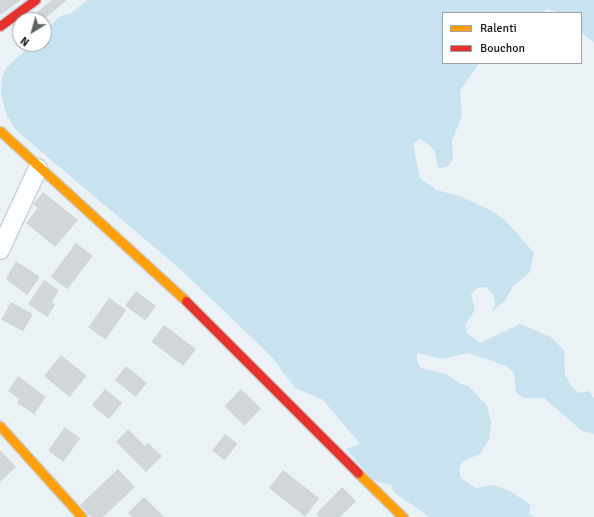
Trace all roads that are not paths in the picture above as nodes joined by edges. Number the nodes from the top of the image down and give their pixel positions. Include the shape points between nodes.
1 (35, 0) edge
2 (0, 26) edge
3 (0, 131) edge
4 (38, 168) junction
5 (0, 250) edge
6 (0, 426) edge
7 (82, 517) edge
8 (404, 517) edge

1 - 2 street
3 - 4 street
4 - 5 street
4 - 8 street via 171,286
6 - 7 street

